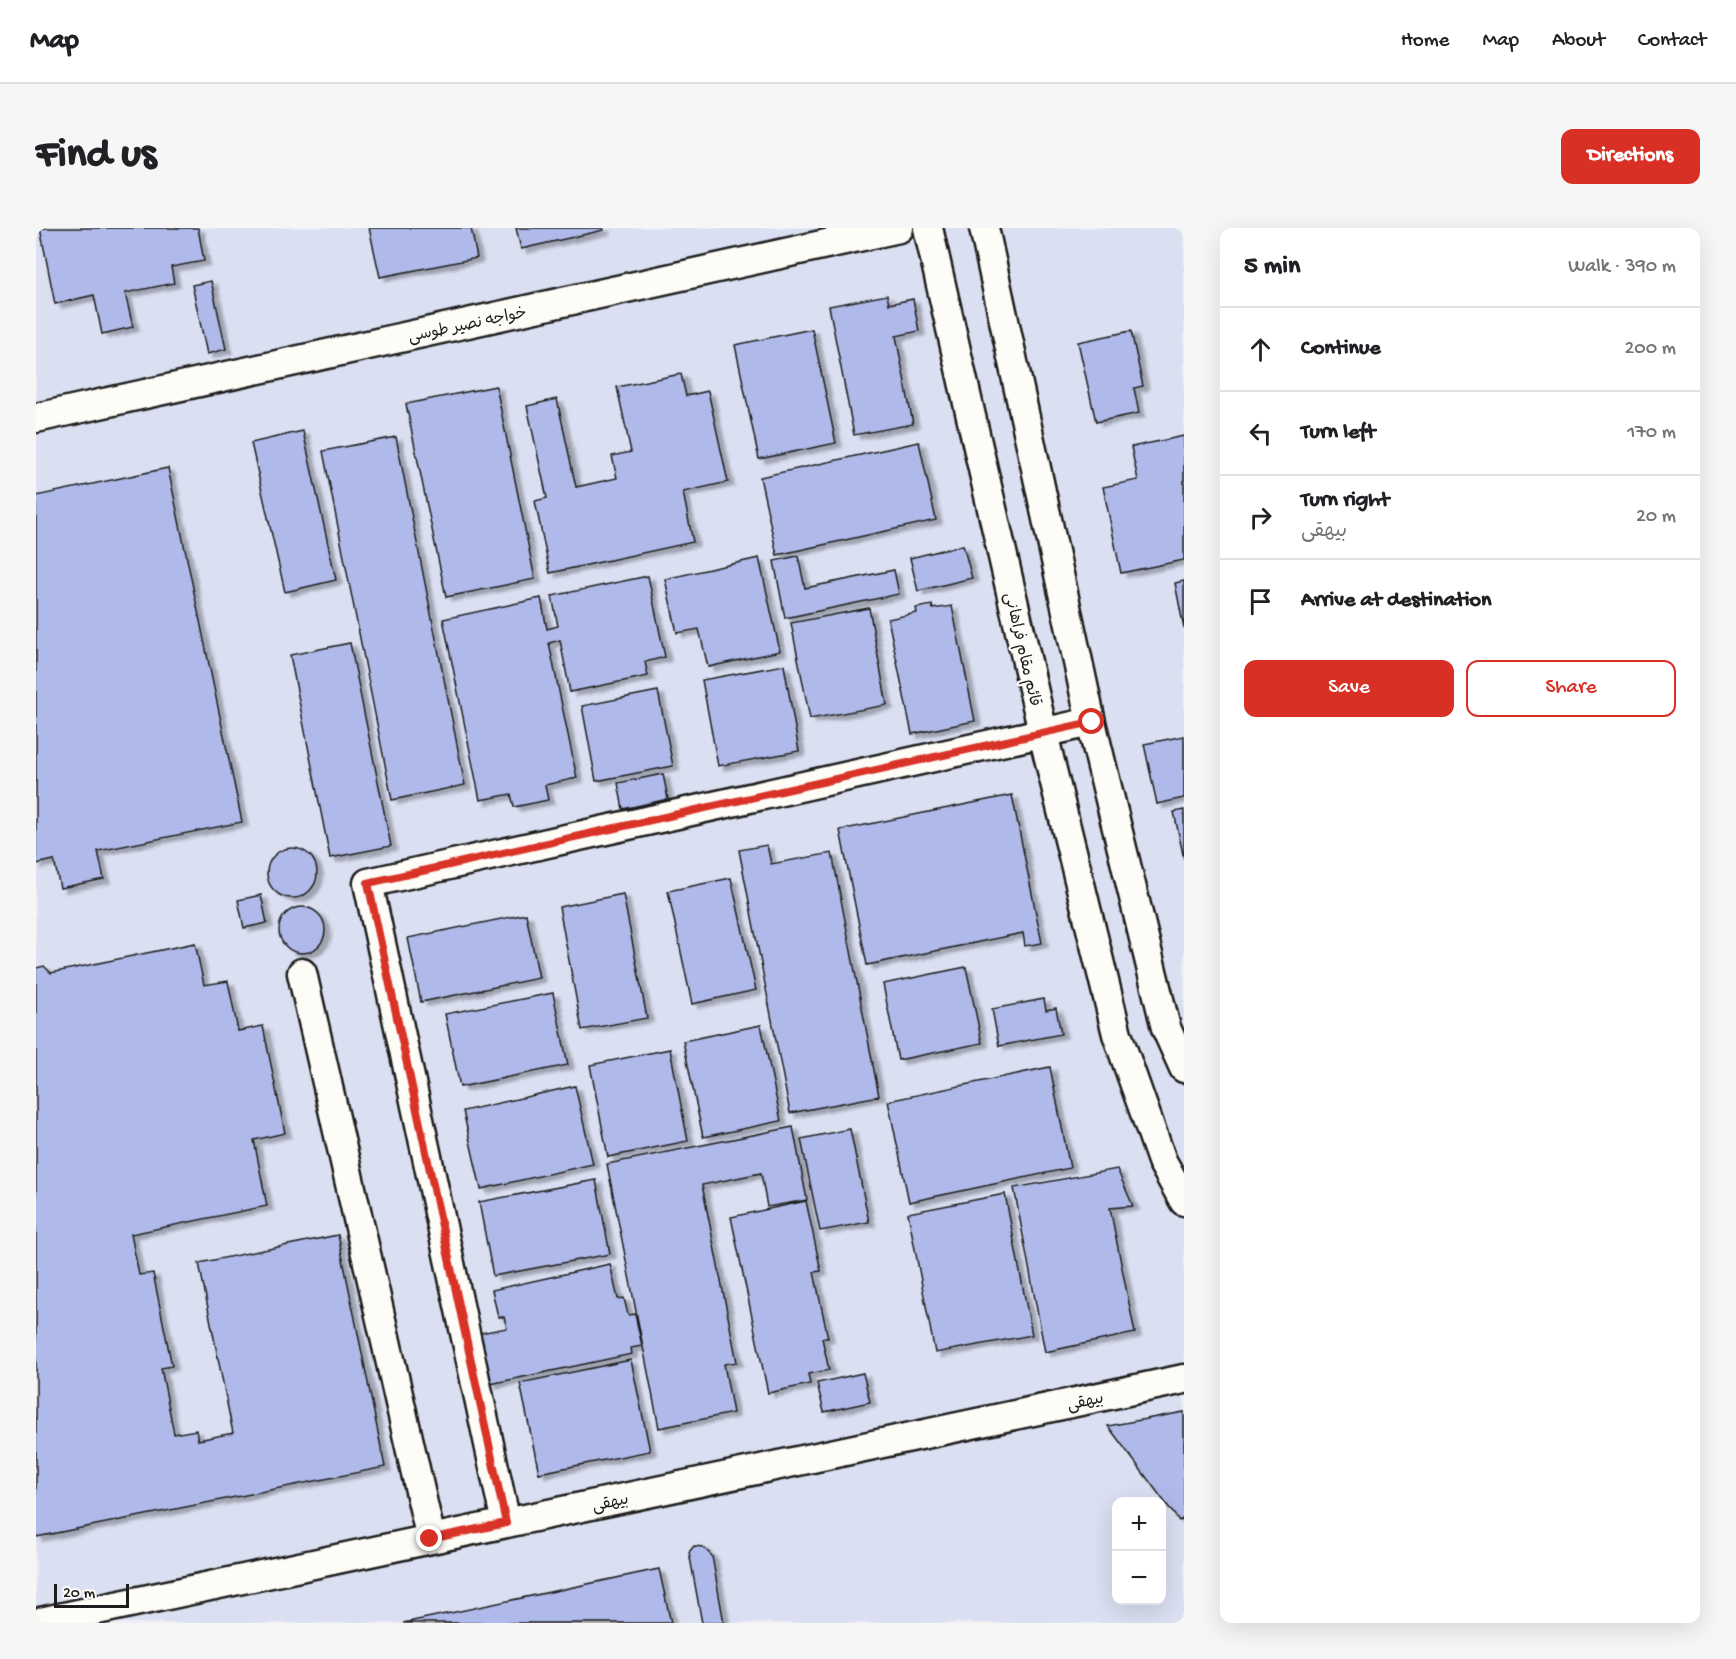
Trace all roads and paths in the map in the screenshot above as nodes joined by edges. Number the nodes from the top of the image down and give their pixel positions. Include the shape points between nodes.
1 (898, 228) edge
2 (928, 228) edge
3 (984, 228) edge
4 (36, 418) edge
5 (1092, 722) junction
6 (1043, 732) junction
7 (302, 973) dead end
8 (1184, 1068) edge
9 (1184, 1202) edge
10 (1184, 1379) edge
11 (506, 1523) junction
12 (430, 1539) junction
13 (84, 1618) edge
14 (36, 1623) edge

1 - 4 street, خواجه نصیر طوسی
2 - 6 street, قائم مقام فراهانی
3 - 5 street
5 - 6 street
5 - 8 street via 1166,1028
6 - 9 street, قائم مقام فراهانی via 1117,1034 1162,1161
6 - 11 street via 368,883
7 - 12 street
10 - 11 street, بیهقی
11 - 12 street, بیهقی
12 - 13 street, بیهقی
13 - 14 street, بیهقی

